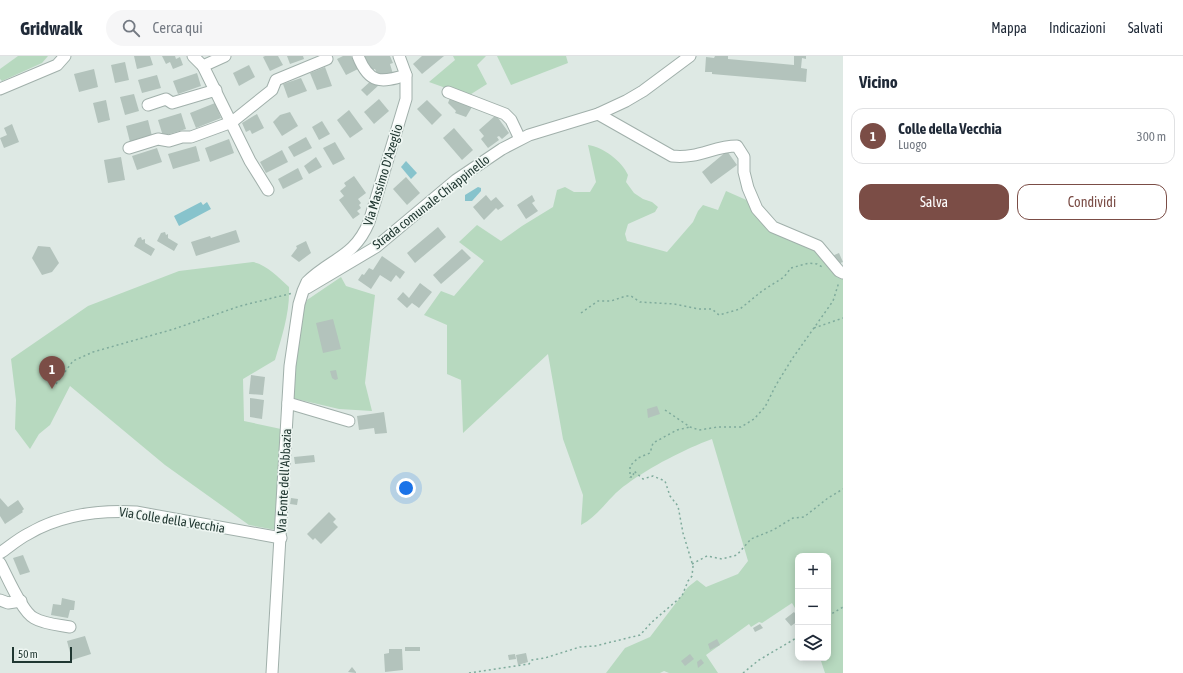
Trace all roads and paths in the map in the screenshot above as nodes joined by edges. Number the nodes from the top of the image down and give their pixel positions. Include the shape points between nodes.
1 (65, 56) edge
2 (193, 56) edge
3 (225, 56) edge
4 (358, 56) edge
5 (690, 56) edge
6 (401, 57) edge
7 (327, 59) dead end
8 (204, 66) junction
9 (406, 74) junction
10 (0, 89) edge
11 (216, 90) junction
12 (448, 92) dead end
13 (148, 105) dead end
14 (598, 114) junction
15 (232, 122) junction
16 (520, 139) junction
17 (129, 148) dead end
18 (268, 190) dead end
19 (841, 272) edge
20 (303, 291) junction
21 (581, 313) dead end
22 (843, 318) edge
23 (814, 328) junction
24 (56, 384) dead end
25 (288, 403) junction
26 (665, 410) dead end
27 (349, 421) dead end
28 (690, 427) junction
29 (843, 489) edge
30 (281, 538) junction
31 (0, 554) edge
32 (0, 562) edge
33 (692, 564) junction
34 (0, 600) edge
35 (21, 602) junction
36 (843, 607) edge
37 (831, 614) edge
38 (70, 627) dead end
39 (795, 639) edge
40 (272, 673) edge
41 (469, 673) edge
42 (743, 673) edge

1 - 10 street via 56,65
2 - 8 street
3 - 8 street
4 - 9 street via 368,72 378,80 389,80
5 - 14 street, Strada comunale Chiappinello via 638,94
6 - 9 street, Via Massimo D'Azeglio
7 - 15 street via 276,80 272,90
8 - 11 street
9 - 20 street, Via Massimo D'Azeglio via 405,102 364,233 355,247 314,276
11 - 13 street via 172,103 166,99
11 - 15 street
12 - 16 street via 505,114 511,120
14 - 16 street, Strada comunale Chiappinello
14 - 19 street via 672,156 701,155 728,146 738,146 744,157 744,172 757,209 773,227 818,246
15 - 17 street via 191,137 169,141 158,139
15 - 18 street via 250,161
16 - 20 street, Strada comunale Chiappinello via 456,180 376,247
19 - 21 path via 809,263 791,268 784,277 740,309 719,315 712,309 640,302 631,296 598,301
19 - 23 path via 834,301
20 - 24 path via 240,306 174,329 93,352 73,361
20 - 25 street, Via Fonte dell'Abbazia via 293,343
22 - 23 path
23 - 28 path via 776,385 765,407 754,419 740,427 699,430
25 - 27 street
25 - 30 street, Via Fonte dell'Abbazia
26 - 28 path
28 - 33 path via 677,430 654,443 650,453 638,458 630,466 630,477 633,477 634,471 643,479 653,476 665,481 670,496 678,506
29 - 33 path via 804,517 793,518 751,539 737,555 722,560 707,556
30 - 31 street, Via Colle della Vecchia via 136,512 113,511 63,519 28,534
30 - 40 street, Via Fonte dell'Abbazia
32 - 35 street
33 - 41 path via 692,576 682,596 640,635 580,647 532,660 529,664
34 - 35 street via 8,603
35 - 38 street via 25,611 33,618
36 - 37 path
39 - 42 path via 759,660

